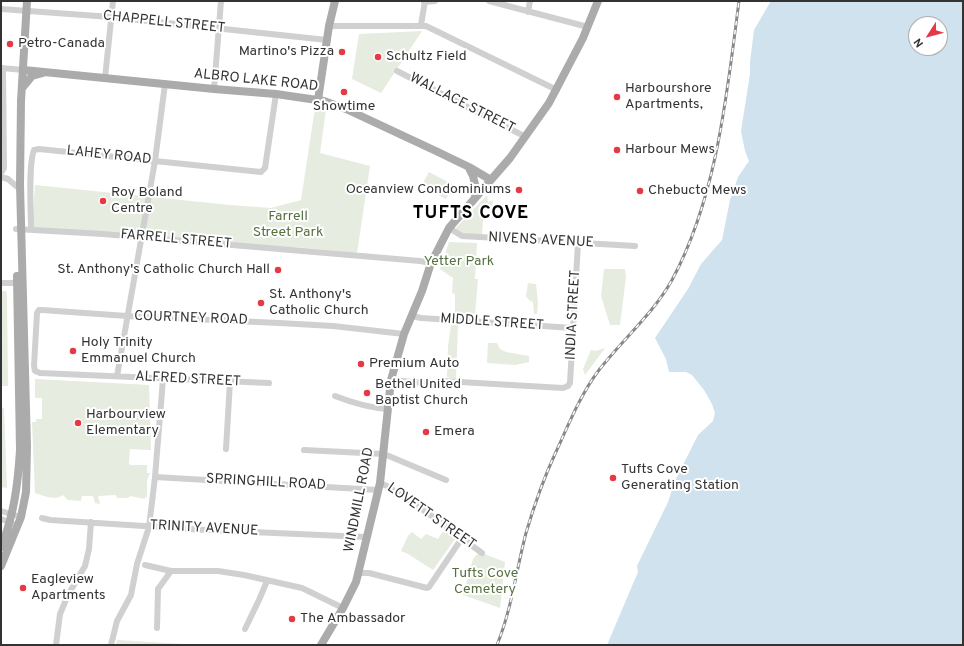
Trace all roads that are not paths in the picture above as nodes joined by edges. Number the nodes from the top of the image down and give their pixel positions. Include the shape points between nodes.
1 (27, 1) edge
2 (113, 1) edge
3 (221, 1) edge
4 (335, 1) edge
5 (424, 1) edge
6 (435, 1) edge
7 (489, 1) edge
8 (530, 1) edge
9 (598, 1) edge
10 (1, 9) edge
11 (27, 10) junction
12 (528, 12) junction
13 (111, 17) junction
14 (421, 25) junction
15 (329, 26) junction
16 (588, 27) junction
17 (219, 28) junction
18 (327, 40) junction
19 (2, 68) edge
20 (24, 70) junction
21 (397, 71) dead end
22 (50, 72) junction
23 (105, 78) junction
24 (166, 84) junction
25 (23, 87) junction
26 (214, 89) junction
27 (557, 90) junction
28 (276, 94) junction
29 (318, 100) junction
30 (22, 102) junction
31 (526, 137) junction
32 (155, 161) junction
33 (469, 167) junction
34 (1, 173) edge
35 (1, 178) edge
36 (490, 180) junction
37 (16, 186) junction
38 (475, 198) junction
39 (449, 228) junction
40 (18, 229) junction
41 (31, 229) junction
42 (141, 238) junction
43 (578, 243) junction
44 (635, 246) dead end
45 (431, 263) junction
46 (1, 283) edge
47 (19, 283) junction
48 (127, 316) junction
49 (412, 316) junction
50 (573, 328) junction
51 (404, 334) junction
52 (35, 371) joint
53 (117, 376) junction
54 (162, 379) junction
55 (391, 380) junction
56 (230, 382) junction
57 (268, 383) dead end
58 (335, 396) dead end
59 (388, 410) junction
60 (226, 449) dead end
61 (304, 450) dead end
62 (384, 454) junction
63 (155, 477) junction
64 (446, 480) dead end
65 (379, 486) junction
66 (1, 511) edge
67 (11, 518) junction
68 (42, 518) dead end
69 (1, 519) edge
70 (20, 521) junction
71 (91, 522) junction
72 (149, 527) junction
73 (366, 537) junction
74 (462, 538) junction
75 (1, 547) edge
76 (482, 553) dead end
77 (1, 566) edge
78 (146, 566) dead end
79 (171, 571) junction
80 (358, 573) junction
81 (267, 581) junction
82 (343, 608) junction
83 (157, 628) dead end
84 (245, 629) dead end
85 (56, 645) edge
86 (111, 645) edge
87 (321, 645) edge

1 - 11 main road
2 - 13 street
3 - 17 street
4 - 15 main road
5 - 6 street
5 - 14 street
7 - 12 street
8 - 12 street
9 - 16 main road, WINDMILL ROAD
10 - 11 street, CHAPPELL STREET
11 - 13 street, CHAPPELL STREET
11 - 20 main road
12 - 16 street
13 - 17 street, CHAPPELL STREET
13 - 23 street
14 - 15 street
14 - 27 street
15 - 18 main road
16 - 27 main road, WINDMILL ROAD
17 - 18 street, CHAPPELL STREET
17 - 26 street
18 - 29 main road
19 - 20 street, ALBRO LAKE ROAD
19 - 34 street via 4,168
20 - 22 main road, ALBRO LAKE ROAD
20 - 25 main road
21 - 31 street, WALLACE STREET
22 - 23 main road, ALBRO LAKE ROAD
22 - 25 main road via 32,76
23 - 24 main road, ALBRO LAKE ROAD
24 - 26 main road, ALBRO LAKE ROAD
24 - 32 street
25 - 30 main road
26 - 28 main road, ALBRO LAKE ROAD
27 - 31 main road, WINDMILL ROAD
28 - 29 main road, ALBRO LAKE ROAD
28 - 32 street, LAHEY ROAD via 265,168 260,172
29 - 33 main road, ALBRO LAKE ROAD via 346,109
30 - 37 main road via 17,130
30 - 40 main road
31 - 36 main road, WINDMILL ROAD
32 - 41 street, LAHEY ROAD via 34,150
32 - 42 street
33 - 36 main road, ALBRO LAKE ROAD
33 - 38 main road via 476,188
35 - 37 street via 8,179
36 - 38 main road, WINDMILL ROAD
37 - 40 main road
38 - 39 main road, WINDMILL ROAD
39 - 43 street, NIVENS AVENUE via 462,236
39 - 45 main road, WINDMILL ROAD
40 - 41 street, FARRELL STREET
40 - 47 main road
41 - 42 street, FARRELL STREET
42 - 45 street, FARRELL STREET via 420,260
42 - 48 street
43 - 44 street, NIVENS AVENUE
43 - 50 street, INDIA STREET
45 - 49 main road, WINDMILL ROAD
46 - 47 street
47 - 67 main road via 20,450 17,490
47 - 70 main road via 23,293 27,474
48 - 51 street, COURTNEY ROAD via 333,326
48 - 52 street, COURTNEY ROAD via 39,310
48 - 53 street
49 - 50 street, MIDDLE STREET
49 - 51 main road, WINDMILL ROAD
50 - 55 street, INDIA STREET via 570,383 563,388
51 - 55 main road, WINDMILL ROAD
52 - 53 street, ALFRED STREET
53 - 54 street, ALFRED STREET
54 - 56 street, ALFRED STREET
54 - 63 street
55 - 59 main road, WINDMILL ROAD
56 - 57 street, ALFRED STREET
56 - 60 street
58 - 59 street via 352,403
59 - 62 main road, WINDMILL ROAD
61 - 62 street
62 - 64 street
62 - 65 main road, WINDMILL ROAD
63 - 65 street, SPRINGHILL ROAD
63 - 72 street
65 - 73 main road, WINDMILL ROAD
65 - 74 street, LOVETT STREET via 387,486
66 - 67 street
67 - 69 street
67 - 70 street
67 - 75 main road
68 - 71 street, TRINITY AVENUE
70 - 77 main road
71 - 72 street, TRINITY AVENUE
71 - 85 street via 90,549 85,566 60,614
72 - 73 street, TRINITY AVENUE
72 - 86 street via 130,595 117,621
73 - 80 main road, WINDMILL ROAD
74 - 76 street, LOVETT STREET
74 - 80 street via 427,588 369,573
78 - 79 street
79 - 81 street via 218,572
79 - 83 street via 158,589
80 - 82 main road, WINDMILL ROAD
81 - 82 street via 302,588
81 - 84 street
82 - 87 main road, WINDMILL ROAD

